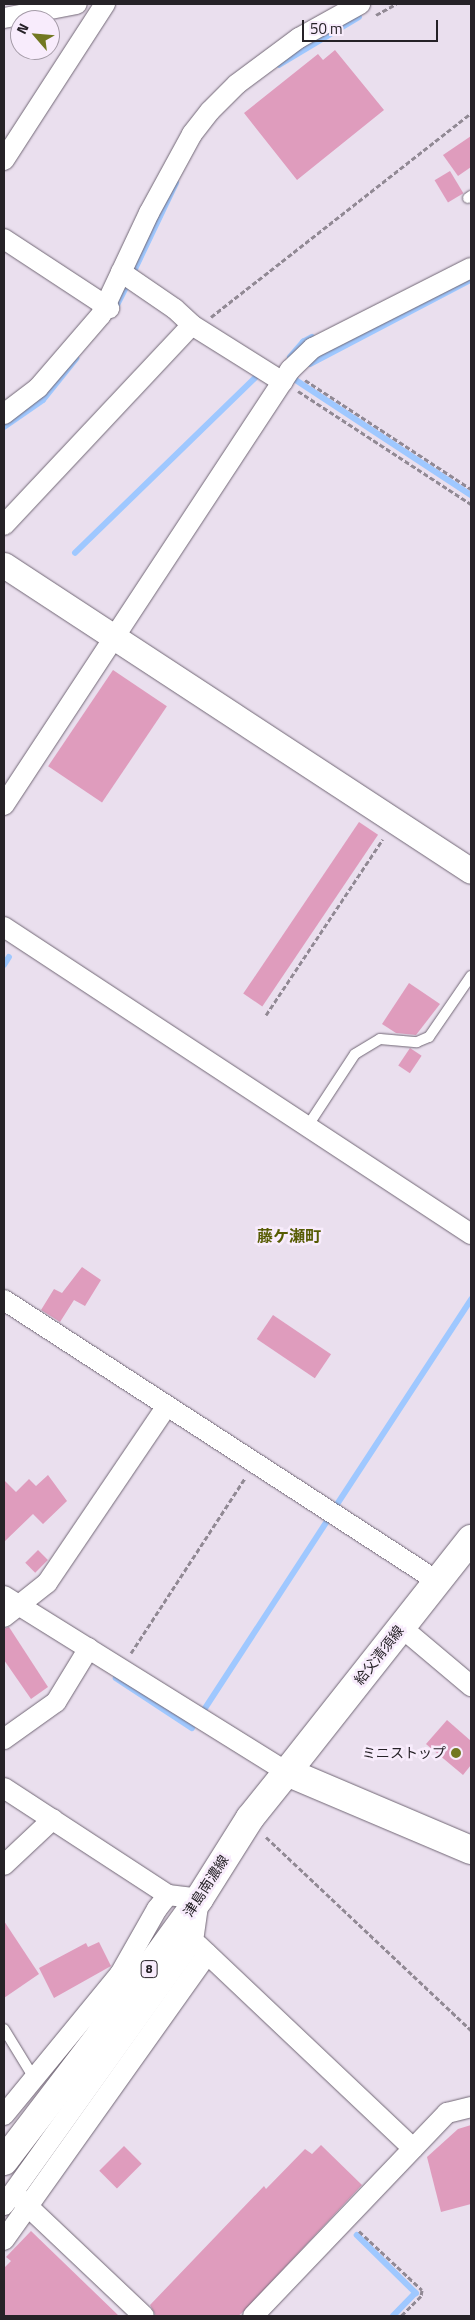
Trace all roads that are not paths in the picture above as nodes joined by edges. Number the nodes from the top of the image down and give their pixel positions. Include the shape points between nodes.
1 (77, 4) edge
2 (105, 4) edge
3 (365, 11) edge
4 (4, 18) edge
5 (4, 160) edge
6 (4, 238) edge
7 (471, 268) edge
8 (121, 272) junction
9 (107, 306) junction
10 (194, 327) junction
11 (286, 376) junction
12 (4, 414) edge
13 (4, 525) edge
14 (4, 565) edge
15 (115, 638) junction
16 (4, 804) edge
17 (471, 871) edge
18 (4, 927) edge
19 (471, 976) edge
20 (307, 1127) junction
21 (471, 1234) edge
22 (4, 1300) edge
23 (166, 1406) junction
24 (471, 1539) edge
25 (437, 1581) junction
26 (9, 1606) edge
27 (401, 1627) junction
28 (89, 1648) junction
29 (471, 1686) edge
30 (4, 1739) edge
31 (287, 1772) junction
32 (4, 1788) edge
33 (53, 1819) junction
34 (471, 1850) edge
35 (4, 1865) edge
36 (168, 1895) junction
37 (199, 1899) junction
38 (200, 1947) junction
39 (4, 2029) edge
40 (34, 2078) junction
41 (471, 2107) edge
42 (4, 2115) edge
43 (413, 2148) junction
44 (7, 2186) edge
45 (28, 2207) junction
46 (4, 2240) edge
47 (144, 2316) edge
48 (253, 2316) edge

1 - 4 street
2 - 5 street
3 - 8 street via 299,38 237,84 210,111 183,150
6 - 9 street
7 - 11 street via 313,348
8 - 9 street
8 - 10 street via 176,309
9 - 12 street via 38,388
10 - 11 street
10 - 13 street
11 - 15 street
14 - 15 street
15 - 16 street
15 - 17 street
18 - 20 street
19 - 20 lane via 429,1037 416,1042 380,1039 355,1054
20 - 21 street
22 - 23 street
23 - 25 street
23 - 26 street via 47,1583
24 - 25 main road, 給父清須線
25 - 27 main road, 給父清須線
26 - 28 street
27 - 29 street
27 - 31 main road, 給父清須線
28 - 30 street via 56,1702
28 - 31 street
31 - 34 main road
31 - 37 main road, 津島南濃線 / 8 via 250,1818
32 - 33 street
33 - 35 street
33 - 36 street
36 - 37 street
36 - 40 street via 157,1908 120,1974
37 - 38 street
37 - 44 main road, 津島南濃線 / 8
38 - 43 street
38 - 44 street
38 - 45 street
39 - 40 lane
40 - 42 street
41 - 43 street via 447,2113
43 - 48 street
44 - 45 street
45 - 46 street
45 - 47 street

